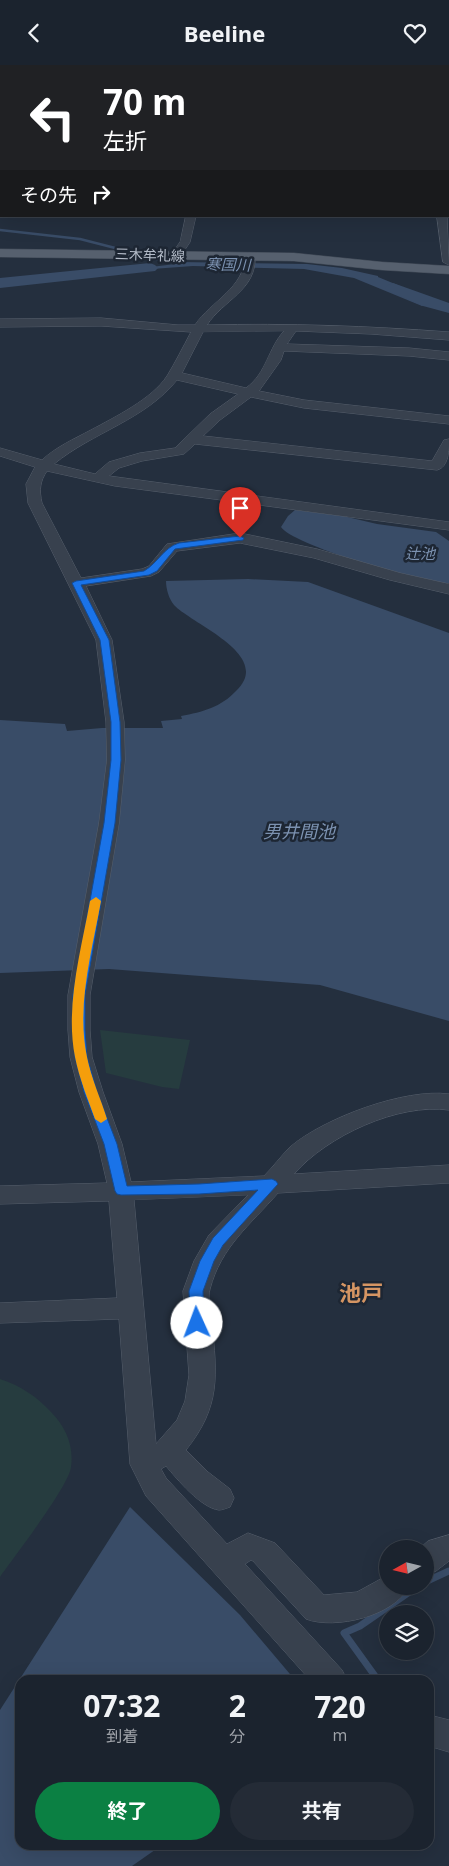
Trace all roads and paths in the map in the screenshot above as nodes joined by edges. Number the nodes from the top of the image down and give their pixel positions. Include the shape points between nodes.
1 (191, 217) edge
2 (442, 217) edge
3 (0, 253) edge
4 (176, 255) junction
5 (250, 262) junction
6 (449, 262) edge
7 (449, 270) edge
8 (0, 323) edge
9 (291, 327) junction
10 (200, 329) junction
11 (449, 336) edge
12 (280, 347) junction
13 (449, 356) edge
14 (173, 375) junction
15 (249, 393) junction
16 (449, 420) edge
17 (191, 439) junction
18 (449, 443) edge
19 (4, 454) edge
20 (44, 465) junction
21 (97, 479) junction
22 (449, 527) edge
23 (76, 583) junction
24 (449, 589) edge
25 (449, 1102) edge
26 (449, 1174) edge
27 (272, 1184) junction
28 (121, 1191) junction
29 (0, 1195) edge
30 (131, 1308) junction
31 (0, 1313) edge
32 (169, 1451) junction
33 (144, 1464) junction
34 (220, 1498) dead end
35 (449, 1548) edge
36 (434, 1554) edge
37 (224, 1562) junction
38 (381, 1595) edge
39 (326, 1675) edge
40 (434, 1732) edge
41 (449, 1736) edge

1 - 4 street via 185,242
2 - 6 street
3 - 4 main road, 三木牟礼線
4 - 5 main road, 三木牟礼線
5 - 7 main road, 三木牟礼線 via 294,257
5 - 10 street via 247,277 215,308
8 - 10 street via 101,322
9 - 10 street
9 - 11 street
9 - 12 street
10 - 14 street
12 - 13 street
12 - 15 street via 258,386
14 - 15 street
14 - 20 street via 150,399
15 - 16 street via 304,403
15 - 17 street
17 - 18 street via 437,466
17 - 21 street via 179,451 114,465
19 - 20 street
20 - 21 street
20 - 23 street via 32,489 35,503
21 - 22 street
23 - 24 street via 146,573 154,569 172,547 182,544 240,538 318,553
23 - 28 street via 104,640 115,722 116,760 114,795 79,995 81,1057 110,1144
25 - 27 street via 434,1100 397,1106 322,1137 299,1153
26 - 27 street
27 - 28 street
27 - 32 street via 218,1242 207,1261 196,1291 203,1375 200,1401 188,1427
28 - 29 street
28 - 30 street
30 - 31 street
30 - 33 street
32 - 33 street
32 - 34 street
33 - 37 street via 156,1487
35 - 36 street
37 - 38 street via 248,1546 264,1552 317,1609 344,1610
37 - 39 street
40 - 41 street

